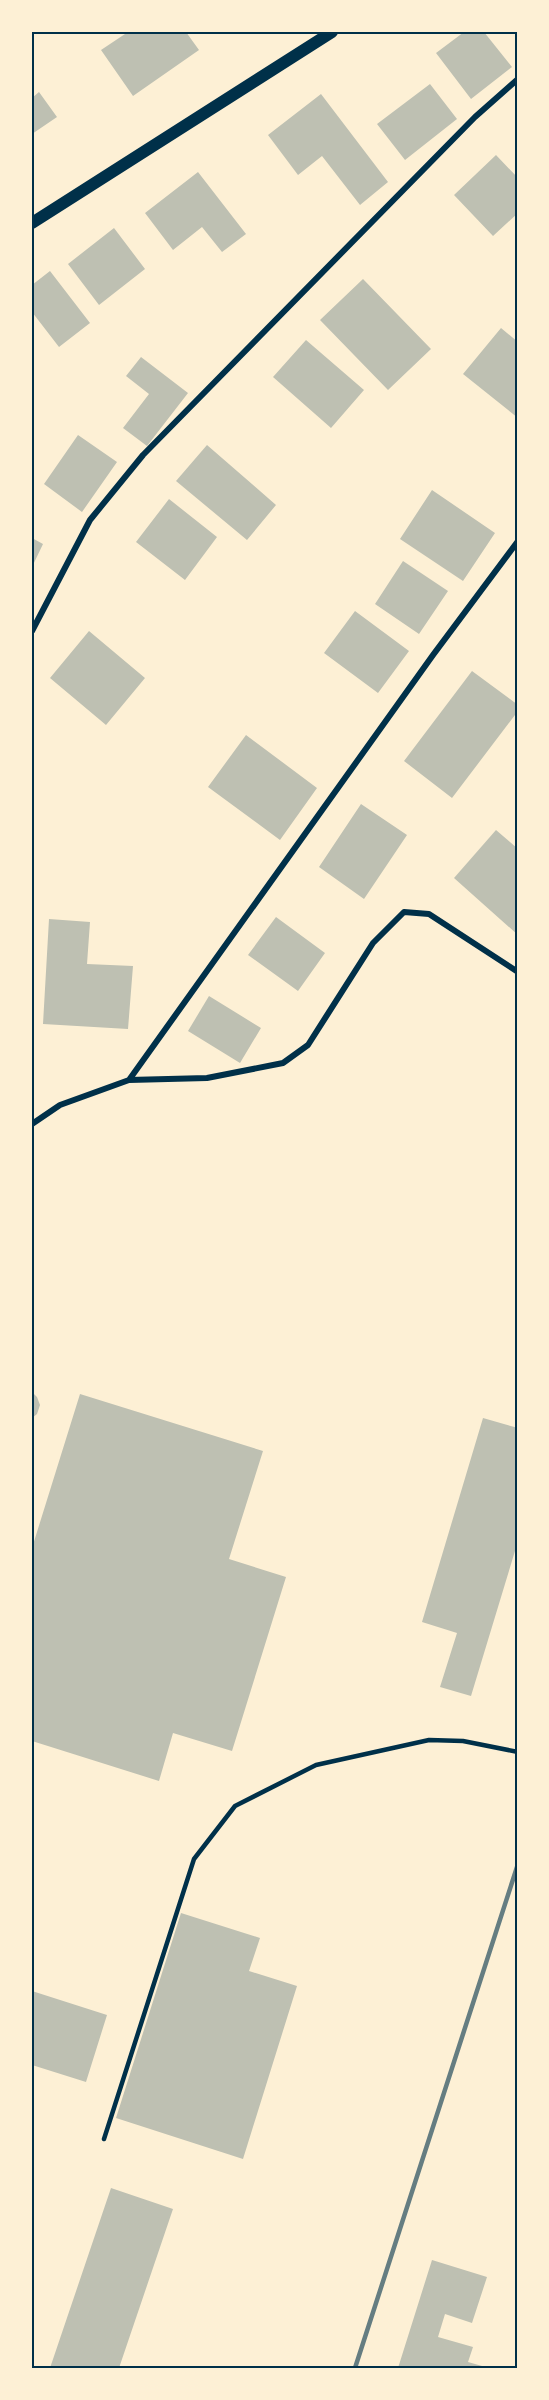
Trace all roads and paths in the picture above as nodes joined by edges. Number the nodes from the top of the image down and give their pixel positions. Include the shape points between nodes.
1 (330, 32) edge
2 (518, 79) edge
3 (32, 223) edge
4 (518, 541) edge
5 (32, 631) edge
6 (518, 972) edge
7 (129, 1080) junction
8 (32, 1124) edge
9 (518, 1752) edge
10 (104, 2139) dead end

1 - 3 main road
2 - 5 street via 466,125 144,455 90,520
4 - 7 street
6 - 7 street via 429,914 404,912 373,943 308,1045 284,1063 207,1078
7 - 8 street via 60,1105
9 - 10 lane via 464,1741 429,1740 316,1765 235,1806 194,1858

